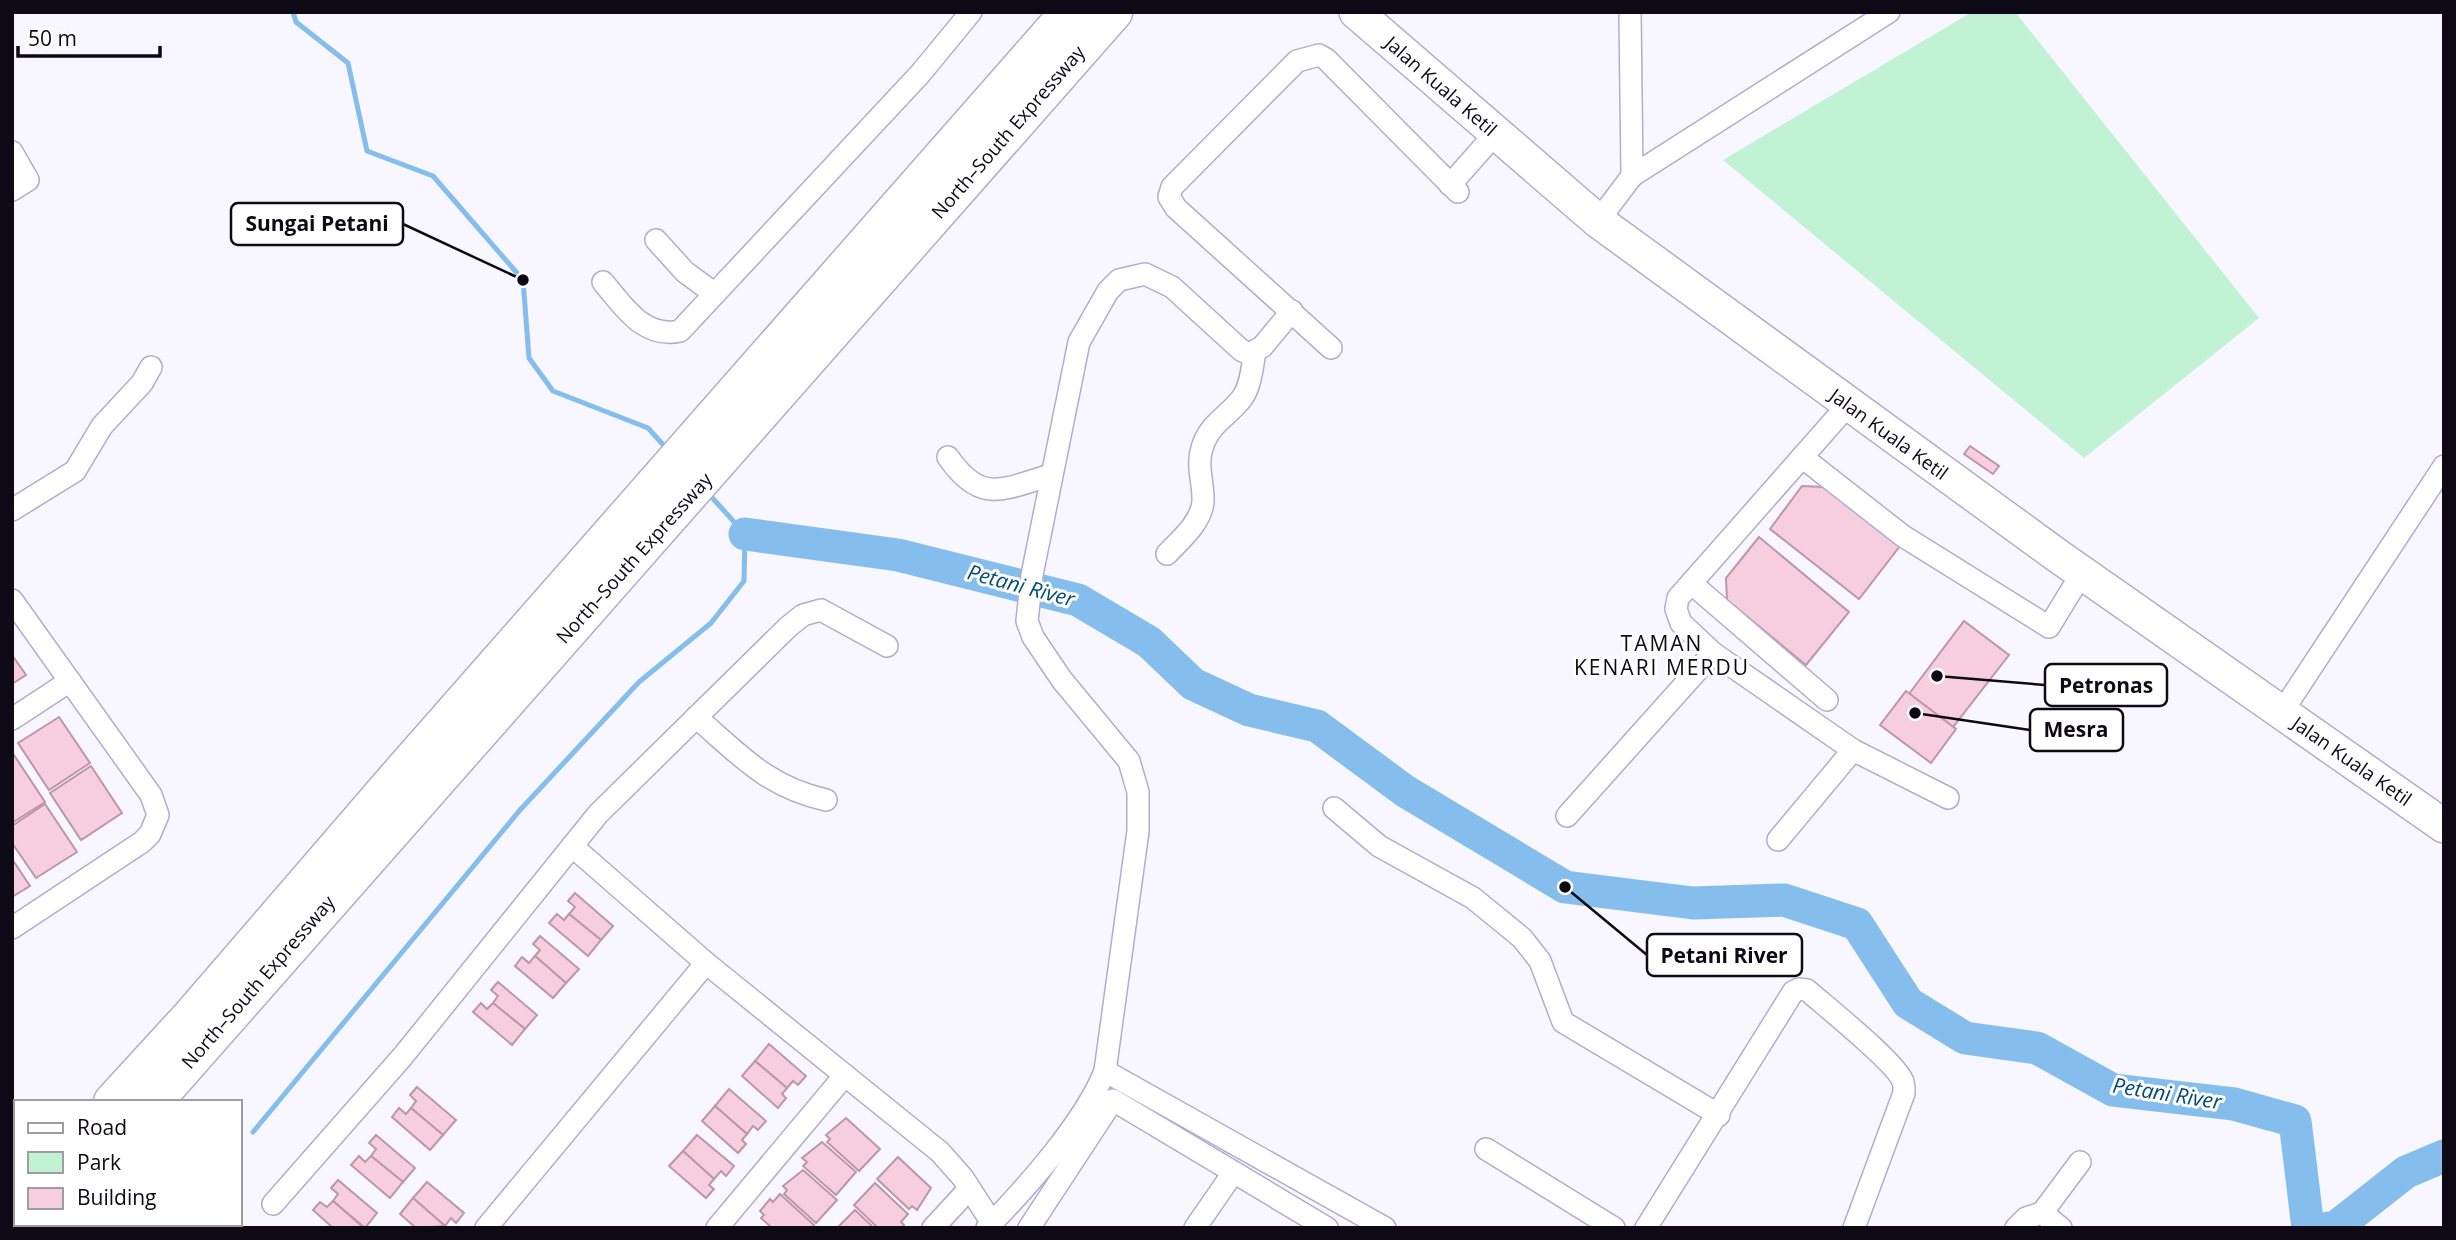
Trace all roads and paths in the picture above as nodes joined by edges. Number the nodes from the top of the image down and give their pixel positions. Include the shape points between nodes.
1 (971, 12) edge
2 (1070, 12) edge
3 (1113, 12) edge
4 (1356, 12) edge
5 (1630, 12) edge
6 (1889, 12) edge
7 (1496, 133) junction
8 (12, 152) edge
9 (1632, 176) junction
10 (12, 190) edge
11 (1598, 221) junction
12 (656, 240) dead end
13 (603, 282) dead end
14 (715, 294) junction
15 (1292, 311) junction
16 (1331, 348) dead end
17 (1255, 352) junction
18 (151, 367) dead end
19 (1848, 405) junction
20 (725, 429) junction
21 (948, 457) dead end
22 (1802, 457) junction
23 (2444, 466) edge
24 (1051, 475) junction
25 (12, 510) edge
26 (652, 514) junction
27 (1167, 554) dead end
28 (2082, 573) junction
29 (1691, 583) junction
30 (12, 600) edge
31 (887, 646) dead end
32 (1713, 653) junction
33 (70, 681) junction
34 (1827, 700) dead end
35 (2282, 712) junction
36 (696, 717) junction
37 (12, 719) edge
38 (1853, 750) junction
39 (1948, 798) dead end
40 (826, 800) dead end
41 (1334, 808) dead end
42 (1567, 816) dead end
43 (2444, 826) edge
44 (1778, 840) dead end
45 (572, 846) junction
46 (12, 928) edge
47 (706, 963) junction
48 (845, 1075) junction
49 (1105, 1087) junction
50 (115, 1100) edge
51 (155, 1100) edge
52 (1719, 1115) junction
53 (1486, 1149) dead end
54 (2080, 1161) dead end
55 (1233, 1173) junction
56 (969, 1189) junction
57 (273, 1203) dead end
58 (2042, 1213) junction
59 (989, 1226) edge
60 (486, 1228) edge
61 (717, 1228) edge
62 (933, 1228) edge
63 (1029, 1228) edge
64 (1195, 1228) edge
65 (1327, 1228) edge
66 (1384, 1228) edge
67 (1614, 1228) edge
68 (1646, 1228) edge
69 (1854, 1228) edge
70 (2016, 1228) edge
71 (2061, 1228) edge

1 - 14 street via 920,74
2 - 20 highway, North–South Expressway
3 - 20 highway, North–South Expressway
4 - 7 main road, Jalan Kuala Ketil
5 - 9 street
6 - 9 street
7 - 11 main road, Jalan Kuala Ketil
7 - 15 street via 1454,188 1326,59 1312,56 1297,61 1172,187 1169,197
8 - 10 street via 28,180
9 - 11 street
11 - 19 main road, Jalan Kuala Ketil
12 - 14 street via 685,272
13 - 14 street via 639,322 655,332 680,331
15 - 16 street
15 - 17 street
17 - 24 street via 1241,350 1157,277 1145,274 1119,280 1100,302 1079,342
17 - 27 street via 1242,399 1219,418 1202,448 1199,516
18 - 25 street via 102,426 75,471
19 - 22 street
19 - 28 main road, Jalan Kuala Ketil
20 - 26 highway, North–South Expressway
21 - 24 street via 967,482 992,490
22 - 28 street via 1903,536 2049,627
22 - 29 street
23 - 35 street
24 - 49 street via 1027,621 1062,680 1129,761 1138,792 1138,831
26 - 50 highway, North–South Expressway
26 - 51 highway, North–South Expressway
28 - 35 main road, Jalan Kuala Ketil
29 - 32 street via 1678,598 1676,610 1681,623
29 - 34 street
30 - 33 street
31 - 36 street via 834,615 812,611 788,627
32 - 38 street
32 - 42 street
33 - 37 street
33 - 46 street via 151,795 158,814 142,842
35 - 43 main road, Jalan Kuala Ketil
36 - 40 street via 769,780
36 - 45 street
38 - 39 street
38 - 44 street
41 - 52 street via 1379,846 1473,898 1522,938 1540,961 1563,1021
45 - 47 street
45 - 57 street via 403,1056
47 - 48 street
47 - 60 street
48 - 56 street via 940,1152
48 - 61 street
49 - 55 street
49 - 59 street
49 - 63 street
49 - 66 street
52 - 68 street
52 - 69 street via 1793,992 1807,990 1896,1070 1903,1082 1904,1093
53 - 67 street
54 - 58 street
55 - 64 street
55 - 65 street
56 - 59 street
56 - 62 street
58 - 70 street via 2026,1218
58 - 71 street

